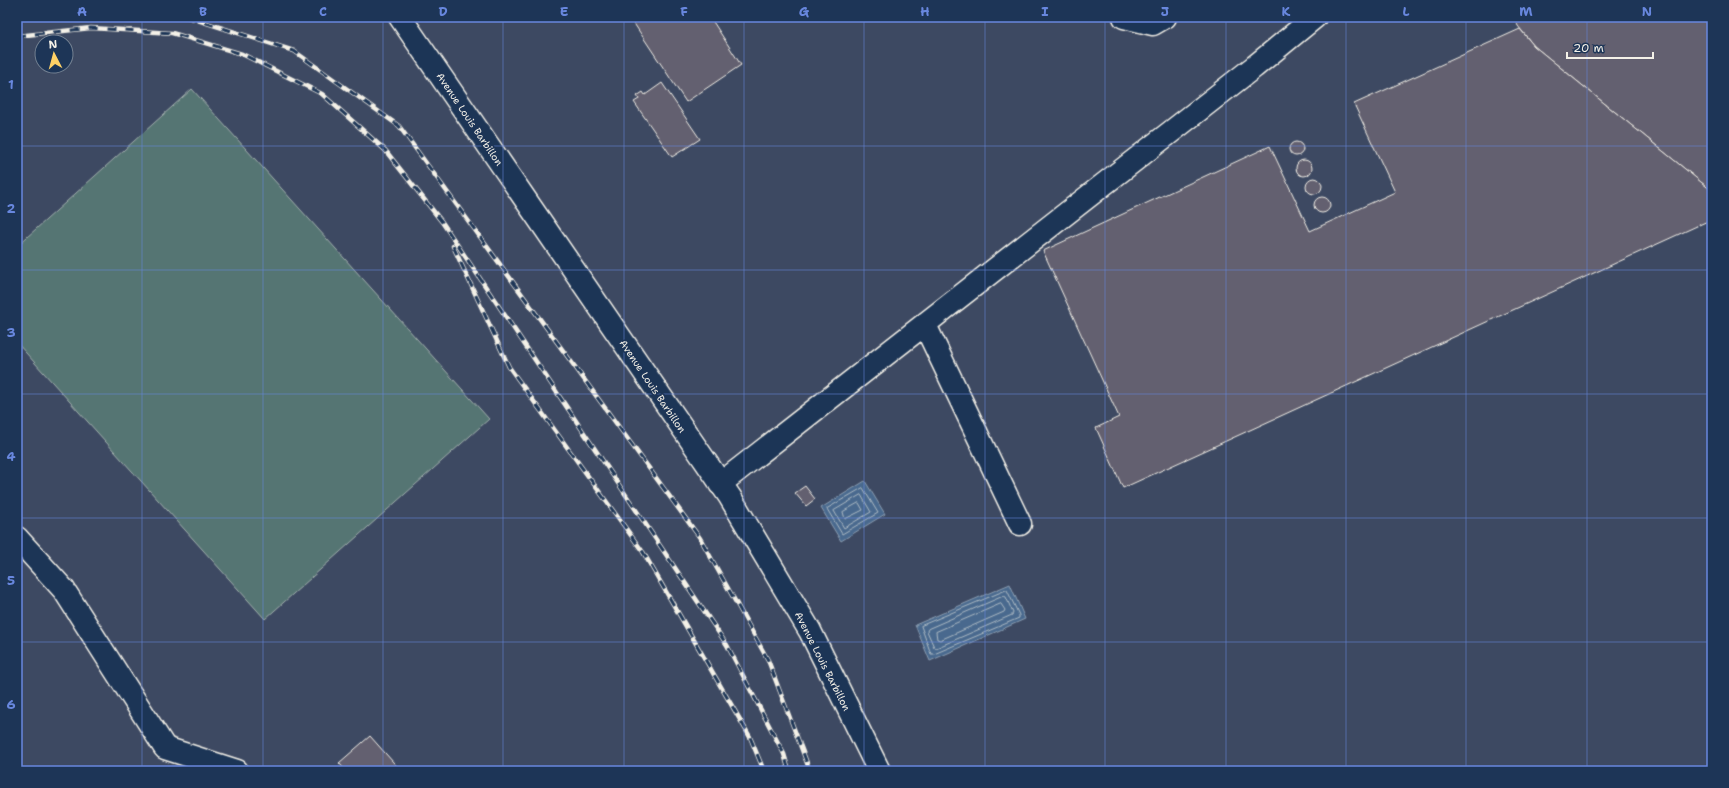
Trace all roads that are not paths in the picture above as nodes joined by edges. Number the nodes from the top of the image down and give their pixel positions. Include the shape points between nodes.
1 (400, 17) edge
2 (1124, 17) edge
3 (1165, 17) edge
4 (1315, 17) edge
5 (925, 325) junction
6 (720, 484) junction
7 (1020, 524) dead end
8 (17, 538) edge
9 (238, 771) edge
10 (879, 771) edge

1 - 6 street, Avenue Louis Barbillon
2 - 3 street via 1153,24
4 - 5 street via 1254,68
5 - 6 street
5 - 7 street
6 - 10 street, Avenue Louis Barbillon via 810,631
8 - 9 street via 64,590 165,748

